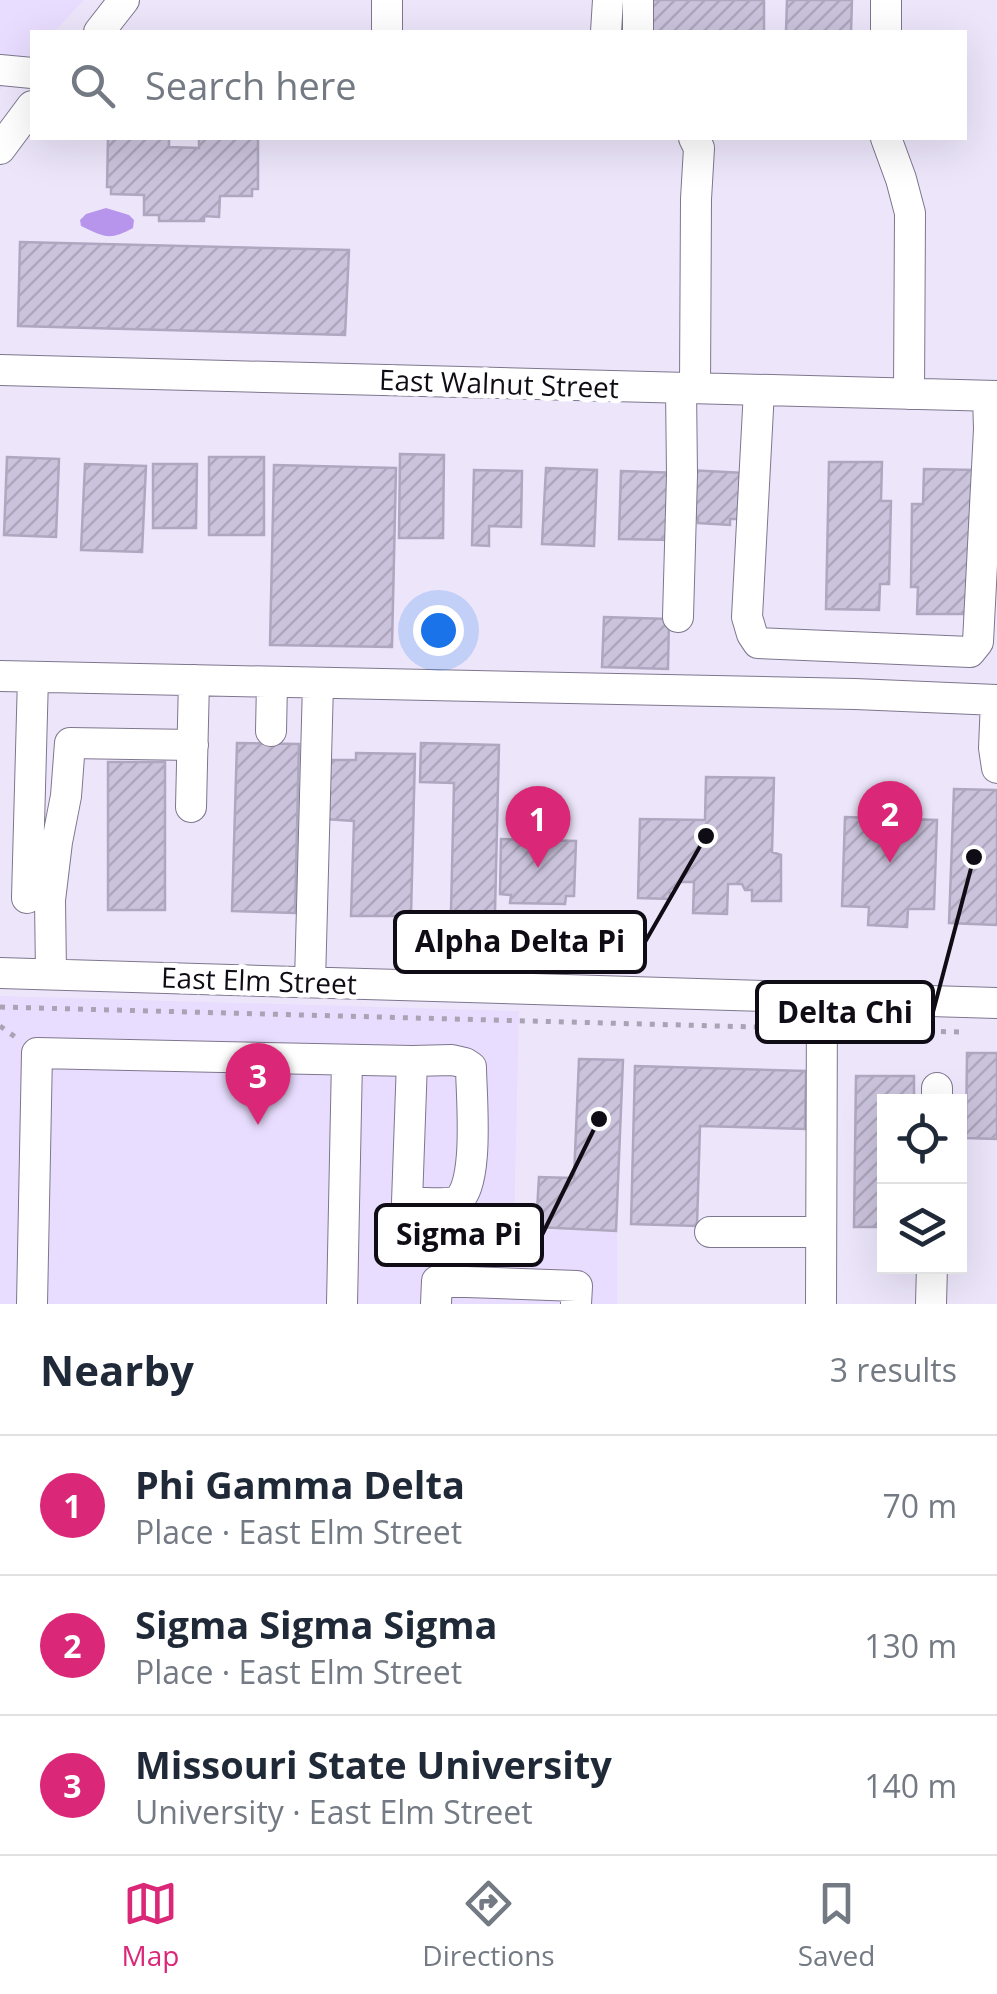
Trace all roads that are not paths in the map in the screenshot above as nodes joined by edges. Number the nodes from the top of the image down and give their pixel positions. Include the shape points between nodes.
1 (124, 0) edge
2 (387, 0) edge
3 (608, 0) edge
4 (638, 0) edge
5 (886, 0) edge
6 (102, 30) edge
7 (387, 30) edge
8 (606, 30) edge
9 (638, 30) edge
10 (886, 30) edge
11 (0, 70) edge
12 (30, 73) edge
13 (30, 109) edge
14 (695, 140) edge
15 (887, 140) edge
16 (0, 149) edge
17 (0, 370) edge
18 (688, 388) junction
19 (759, 390) junction
20 (909, 394) junction
21 (993, 396) edge
22 (678, 617) dead end
23 (0, 676) edge
24 (32, 677) junction
25 (194, 680) junction
26 (272, 682) junction
27 (318, 684) junction
28 (996, 700) edge
29 (271, 732) dead end
30 (193, 745) junction
31 (997, 768) edge
32 (191, 807) dead end
33 (27, 898) dead end
34 (0, 973) edge
35 (52, 974) junction
36 (310, 982) junction
37 (822, 997) junction
38 (997, 1003) edge
39 (346, 1060) junction
40 (412, 1061) junction
41 (710, 1232) dead end
42 (821, 1232) junction
43 (932, 1274) edge
44 (32, 1304) edge
45 (342, 1304) edge
46 (436, 1304) edge
47 (576, 1304) edge
48 (822, 1304) edge
49 (931, 1304) edge

1 - 6 street
2 - 7 street
3 - 8 street
4 - 9 street
5 - 10 street
11 - 12 street
13 - 16 street
14 - 18 street
15 - 20 street via 910,213
17 - 18 street, East Walnut Street
18 - 19 street, East Walnut Street
18 - 22 street
19 - 20 street, East Walnut Street
19 - 21 street via 747,617 758,643 970,652 978,642
20 - 21 street, East Walnut Street
23 - 24 street
24 - 25 street
24 - 33 street
25 - 26 street
25 - 30 street
26 - 27 street
26 - 29 street
27 - 28 street
27 - 36 street
28 - 31 street
30 - 32 street
30 - 35 street via 70,743 50,900
34 - 35 street, East Elm Street
35 - 36 street, East Elm Street
36 - 37 street, East Elm Street
37 - 38 street, East Elm Street
37 - 42 street
39 - 40 street
39 - 44 street via 37,1053
39 - 45 street
40 - 40 street via 407,1202 455,1202 469,1182 471,1068 452,1060
41 - 42 street
42 - 48 street
43 - 49 street
46 - 47 street via 436,1281 576,1286

